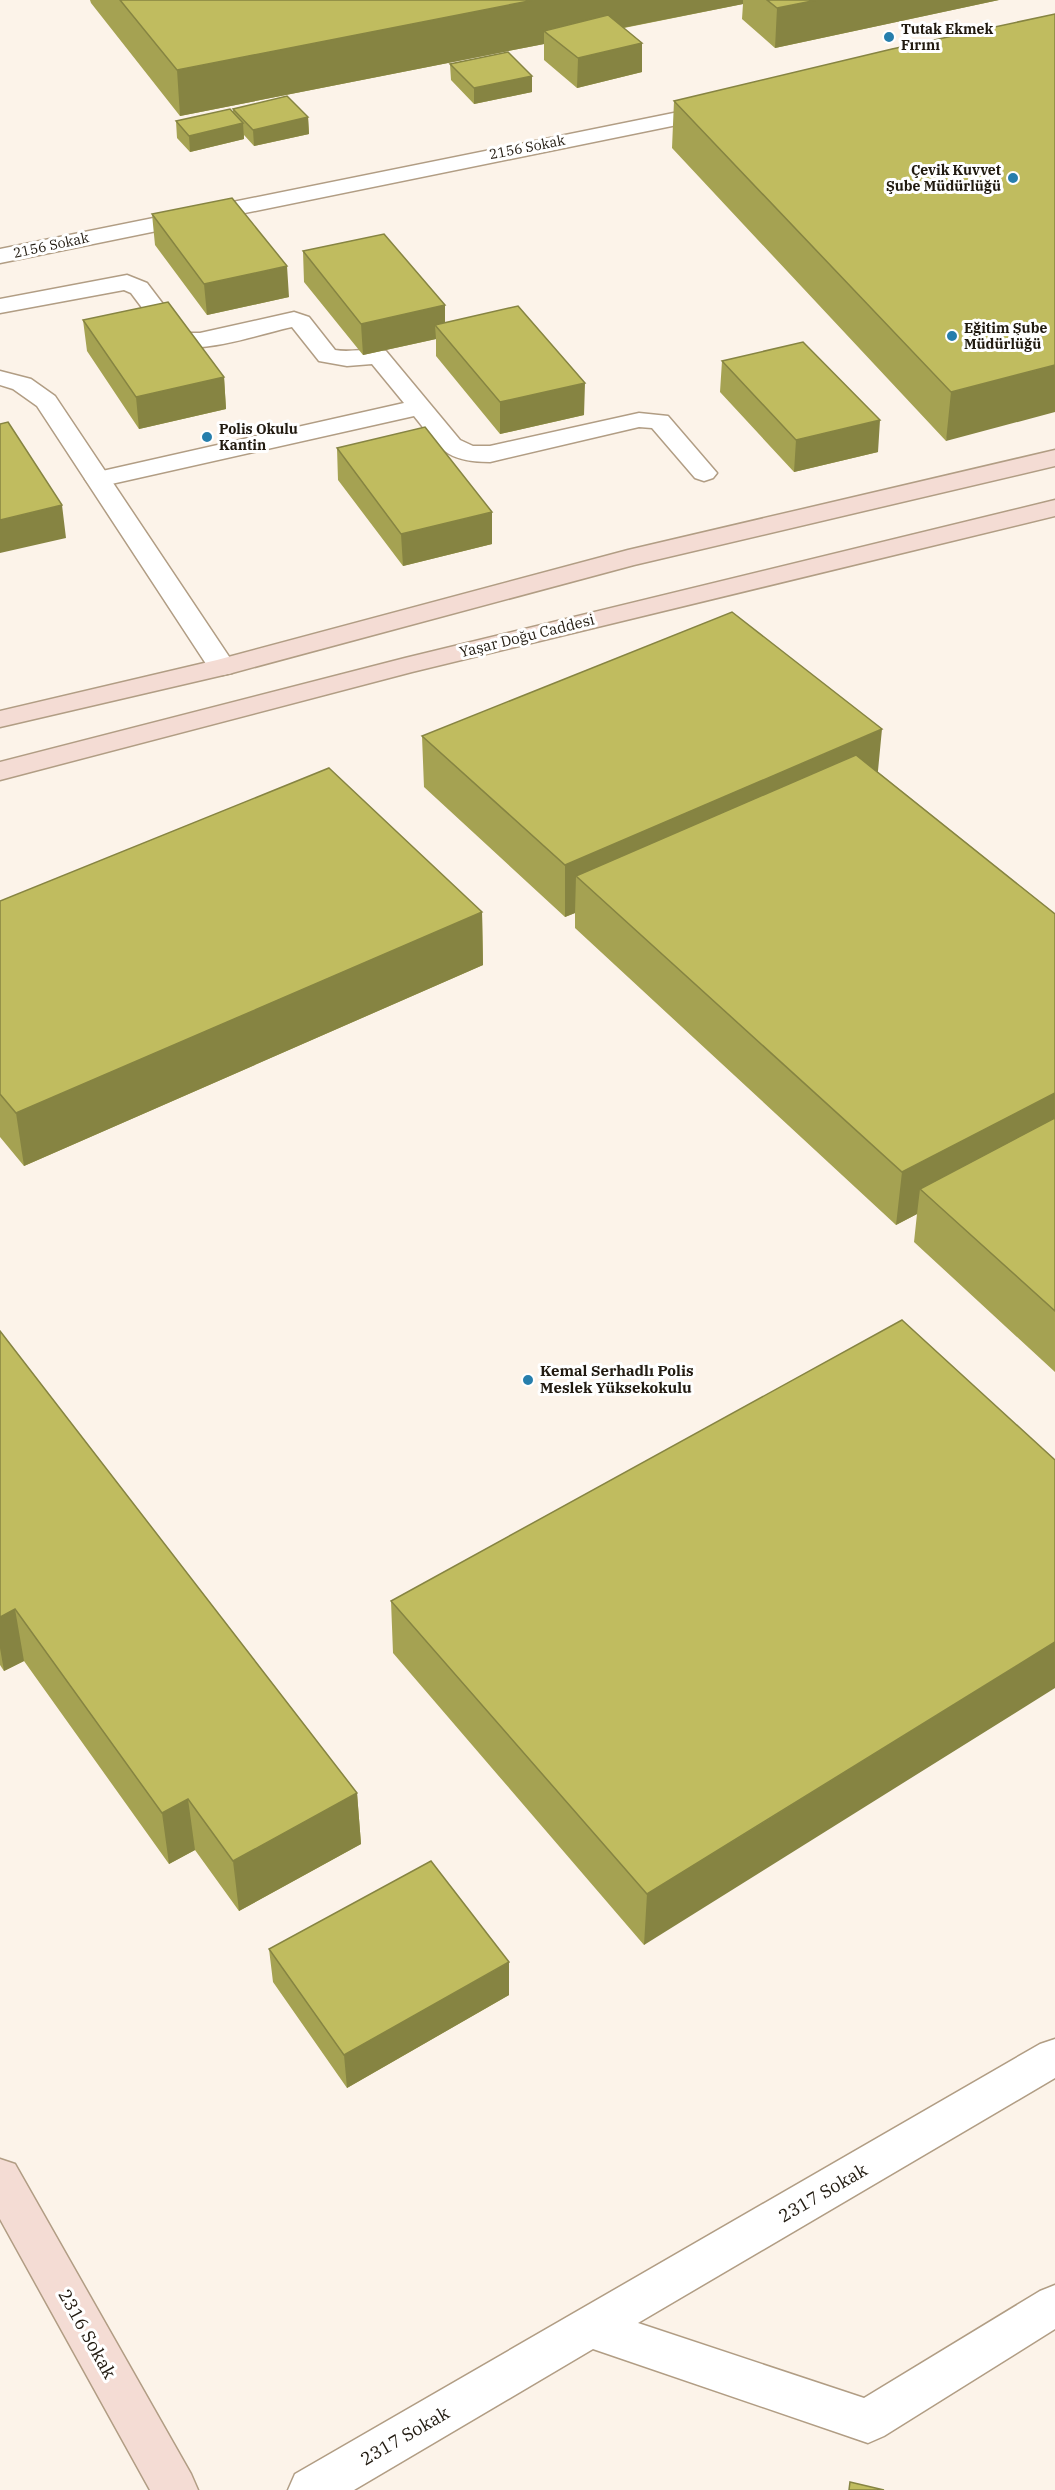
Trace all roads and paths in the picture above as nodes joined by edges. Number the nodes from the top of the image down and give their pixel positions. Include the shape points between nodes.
1 (742, 105) edge
2 (0, 256) edge
3 (0, 306) edge
4 (0, 378) edge
5 (420, 407) junction
6 (1055, 458) edge
7 (704, 473) dead end
8 (98, 480) junction
9 (1055, 508) edge
10 (222, 667) junction
11 (0, 719) edge
12 (0, 771) edge
13 (1055, 2058) edge
14 (0, 2178) edge
15 (1055, 2305) edge
16 (591, 2328) junction
17 (175, 2490) edge
18 (311, 2490) edge

1 - 2 street, 2156 Sokak
3 - 5 street via 127,282 139,288 178,340 200,340 294,319 302,322 327,356 378,356
4 - 8 street via 22,384 46,401
5 - 7 street via 451,445 469,454 490,454 639,420 659,421
5 - 8 street
6 - 10 main road via 628,558
8 - 10 street
9 - 12 main road, Yaşar Doğu Caddesi via 405,666
10 - 11 main road
13 - 16 street, 2317 Sokak
14 - 17 main road, 2316 Sokak
15 - 16 street via 868,2421
16 - 18 street, 2317 Sokak

